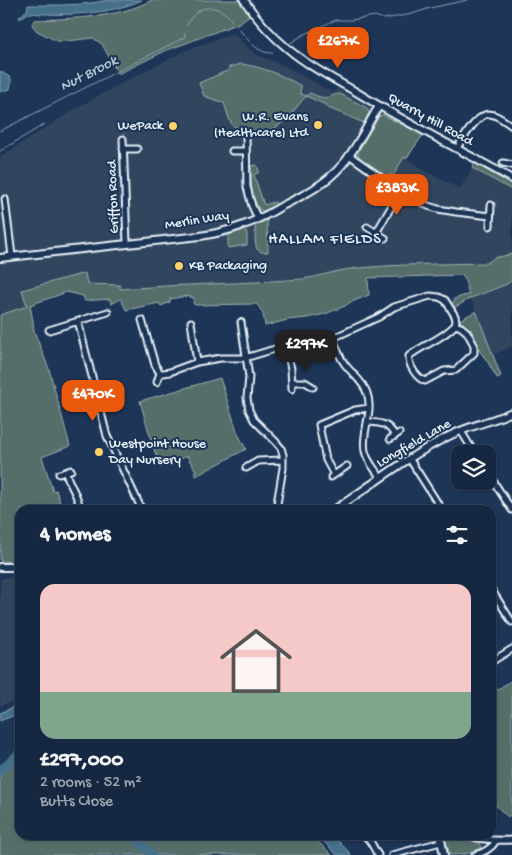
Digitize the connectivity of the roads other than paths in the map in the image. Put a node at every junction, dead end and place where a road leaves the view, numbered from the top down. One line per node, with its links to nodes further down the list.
1 (244, 0): 2 (street, Quarry Hill Road)
2 (379, 106): 7 (street, Quarry Hill Road); 11 (street, Merlin Way)
3 (512, 126): 7 (street)
4 (246, 134): 10 (street)
5 (123, 139): 8 (street, Griffon Road)
6 (138, 148): 8 (street, Griffon Road)
7 (457, 148): 14 (street, Quarry Hill Road)
8 (123, 149): 25 (street, Griffon Road)
9 (232, 151): 10 (street)
10 (246, 151): 20 (street)
11 (349, 156): 15 (street); 20 (street, Merlin Way)
12 (503, 163): 13 (street)
13 (512, 165)
14 (512, 179)
15 (401, 190): 19 (street); 23 (street)
16 (5, 199): 17 (street)
17 (3, 206): 26 (street)
18 (491, 206): 19 (street)
19 (490, 216): 21 (street)
20 (258, 219): 25 (street, Merlin Way)
21 (490, 226)
22 (367, 227): 23 (street)
23 (376, 232): 24 (street)
24 (385, 238)
25 (127, 243): 26 (street, Merlin Way)
26 (12, 256): 27 (street, Merlin Way)
27 (0, 258)
28 (452, 298): 29 (street)
29 (447, 303): 35 (street); 37 (street)
30 (108, 312): 32 (street)
31 (142, 320): 41 (street)
32 (78, 321): 36 (street); 62 (street)
33 (192, 322): 40 (street)
34 (240, 322): 39 (street)
35 (455, 325): 35 (street)
36 (49, 330)
37 (333, 338): 38 (street); 46 (street)
38 (286, 346): 39 (street); 43 (street)
39 (245, 358): 40 (street); 55 (street)
40 (196, 362): 41 (street)
41 (160, 373): 42 (street)
42 (158, 382)
43 (292, 382): 44 (street); 45 (street)
44 (313, 386)
45 (292, 389)
46 (369, 408): 48 (street); 49 (street)
47 (512, 412): 51 (street, Longfield Lane)
48 (368, 422): 52 (street); 59 (street)
49 (319, 425): 50 (street); 56 (street)
50 (313, 427)
51 (461, 431): 53 (street); 54 (street, Longfield Lane)
52 (395, 436)
53 (470, 445)
54 (409, 458): 59 (street, Longfield Lane); 65 (street)
55 (283, 460): 57 (street); 63 (street)
56 (347, 466)
57 (246, 468)
58 (60, 474): 61 (street)
59 (380, 477): 64 (street, Longfield Lane)
60 (496, 485): 66 (street)
61 (80, 505)
62 (140, 505)
63 (277, 505)
64 (341, 505)
65 (439, 505)
66 (512, 510)
67 (0, 566): 68 (street)
68 (15, 567)
69 (496, 598): 70 (street)
70 (512, 622)
71 (512, 649): 72 (street)
72 (496, 659)
73 (370, 840): 79 (street)
74 (434, 840): 80 (street)
75 (440, 840): 81 (street)
76 (488, 840): 78 (street)
77 (512, 840): 78 (street)
78 (496, 841): 82 (street)
79 (378, 855)
80 (392, 855)
81 (444, 855)
82 (475, 855)

